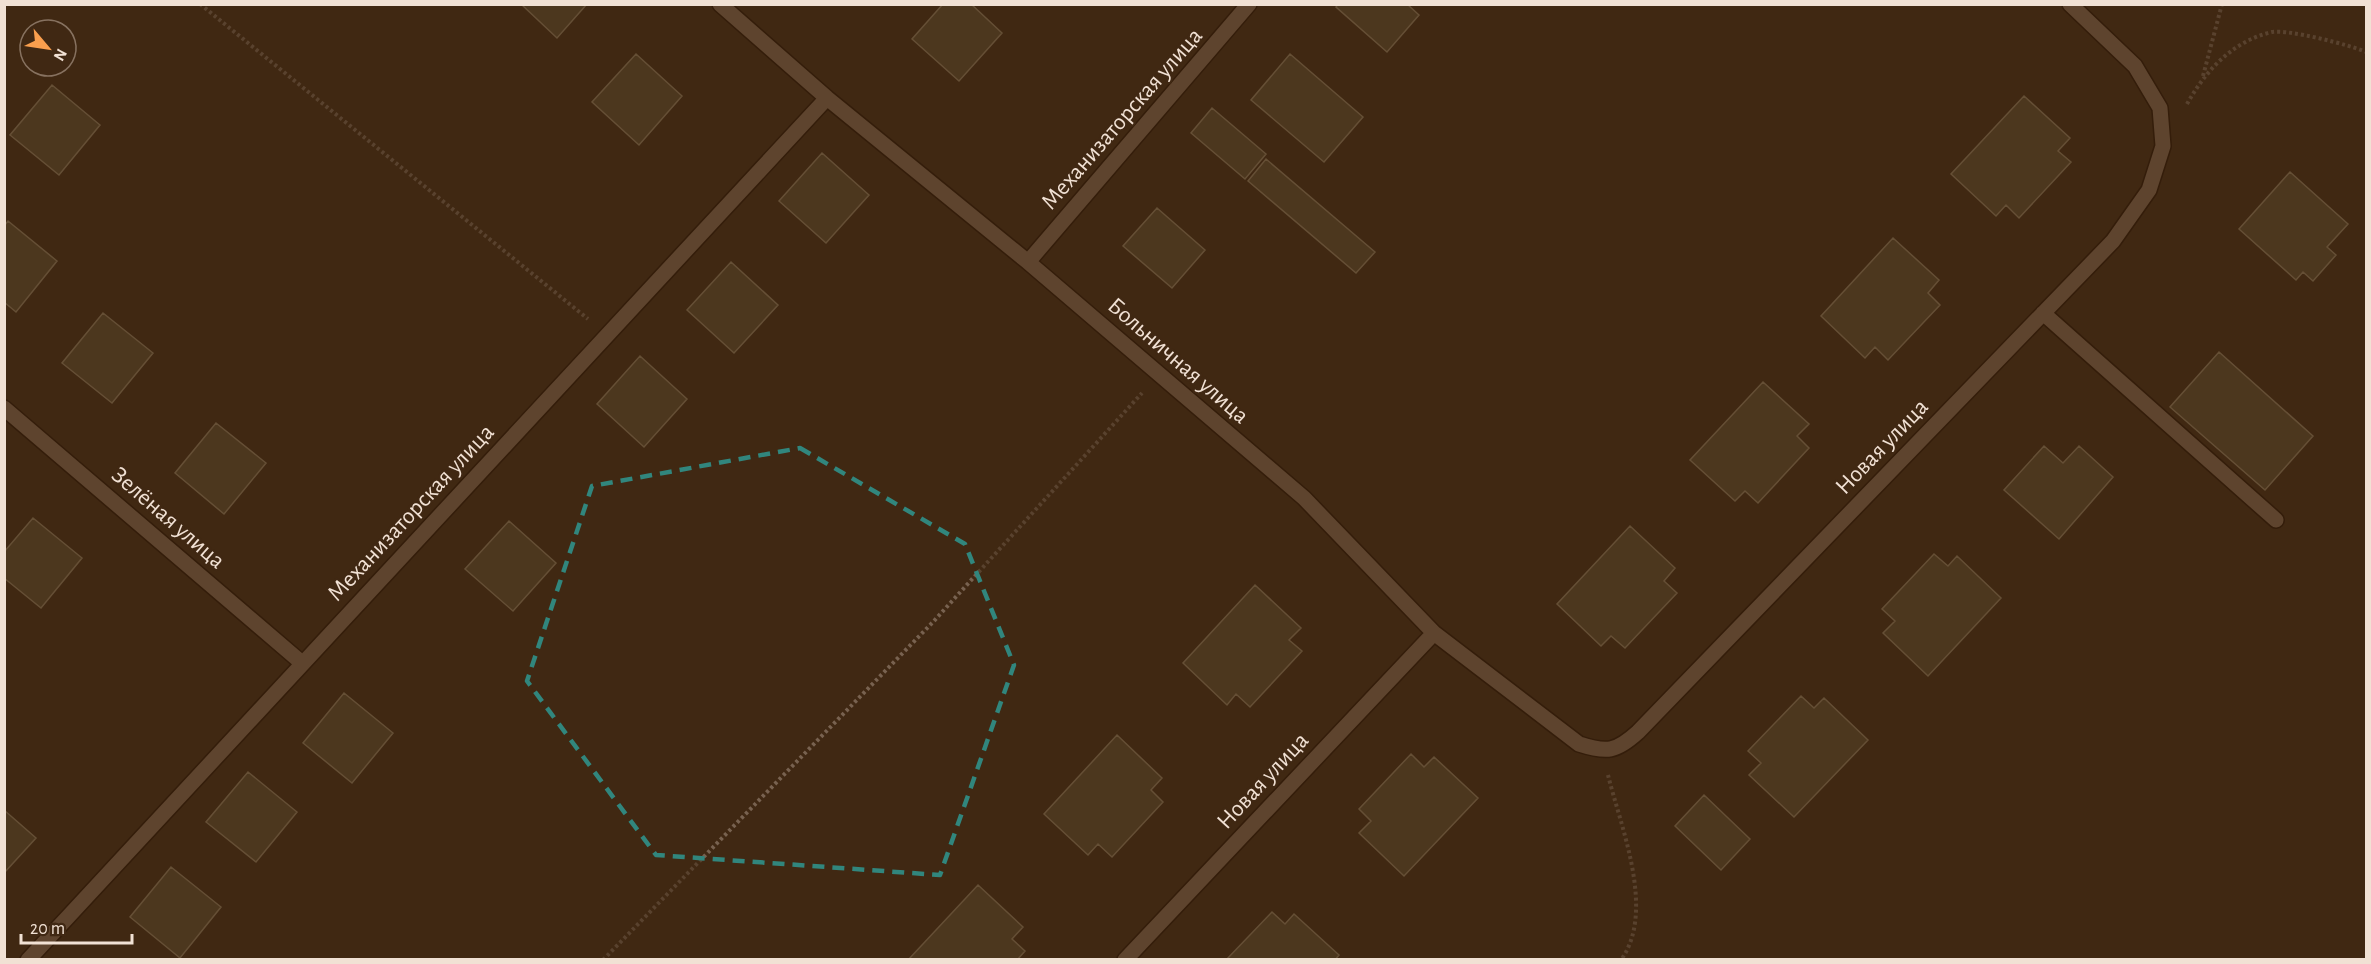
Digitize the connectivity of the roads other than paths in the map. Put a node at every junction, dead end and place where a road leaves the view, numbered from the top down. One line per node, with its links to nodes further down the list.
1 (720, 4): 4 (street, Больничная улица)
2 (1249, 4): 5 (street, Механизаторская улица)
3 (2070, 4): 6 (street, Новая улица)
4 (827, 98): 5 (street, Больничная улица); 10 (street, Механизаторская улица)
5 (1028, 262): 9 (street, Больничная улица)
6 (2043, 313): 8 (street); 11 (street, Новая улица)
7 (4, 408): 10 (street, Зелёная улица)
8 (2276, 520)
9 (1434, 633): 11 (street, Больничная улица); 13 (street, Новая улица)
10 (302, 663): 12 (street, Механизаторская улица)
11 (1603, 752)
12 (28, 960)
13 (1125, 960)

